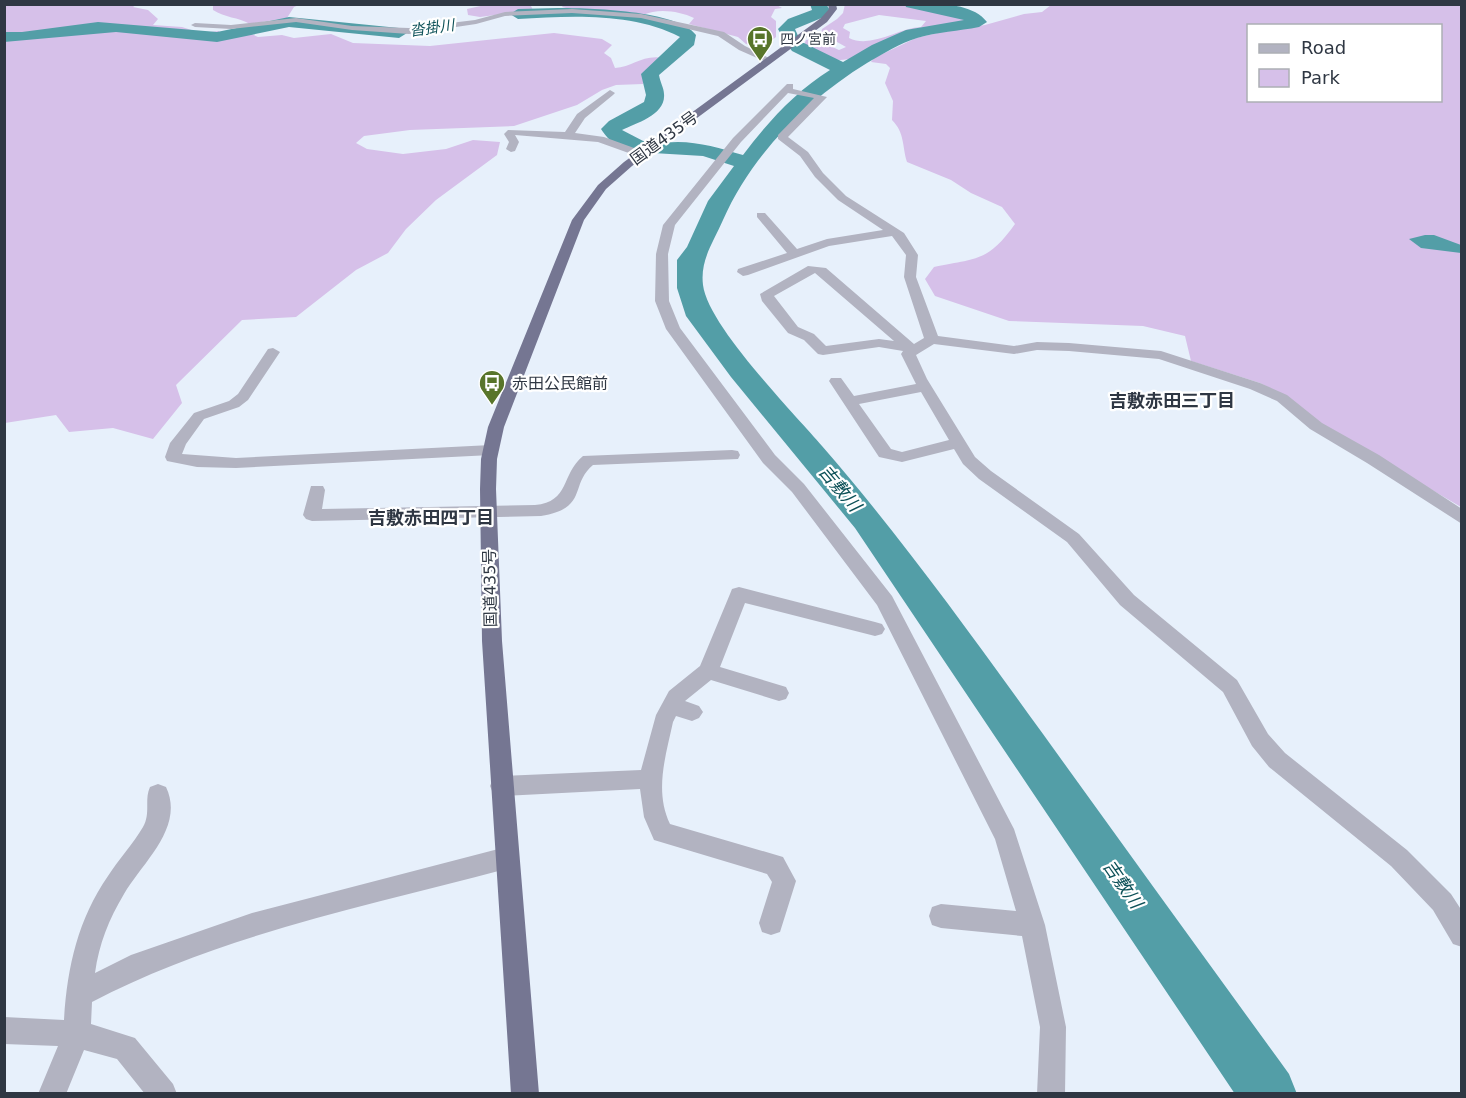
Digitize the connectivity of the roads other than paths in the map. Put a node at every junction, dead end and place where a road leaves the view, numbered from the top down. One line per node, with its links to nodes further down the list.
1 (543, 4): 3 (street)
2 (832, 4): 5 (highway, 国道435号)
3 (555, 10): 4 (street); 5 (street)
4 (195, 25)
5 (769, 60): 9 (highway, 国道435号)
6 (610, 93): 7 (street)
7 (568, 135): 8 (street); 9 (street)
8 (511, 149)
9 (641, 154): 21 (highway, 国道435号)
10 (761, 215): 12 (street)
11 (893, 232): 12 (street); 14 (street); 37 (street)
12 (795, 254): 13 (street)
13 (743, 272)
14 (932, 339): 15 (street); 25 (street)
15 (910, 349): 15 (street); 18 (street)
16 (273, 352): 21 (street)
17 (836, 381): 19 (street)
18 (925, 387): 19 (street); 20 (street)
19 (849, 401): 20 (street)
20 (959, 443): 38 (street)
21 (491, 450): 24 (highway, 国道435号)
22 (732, 455): 24 (street)
23 (317, 490): 24 (street)
24 (488, 513): 32 (highway, 国道435号)
25 (1461, 518)
26 (875, 629): 27 (street)
27 (708, 671): 28 (street); 29 (street)
28 (779, 693)
29 (671, 706): 30 (street); 31 (street)
30 (692, 712)
31 (650, 779): 32 (street); 36 (street)
32 (501, 786): 34 (highway, 国道435号)
33 (158, 794): 39 (street)
34 (506, 858): 39 (street); 44 (highway, 国道435号)
35 (941, 916): 37 (street)
36 (771, 923)
37 (1032, 925): 45 (street)
38 (1461, 934)
39 (79, 994): 41 (street)
40 (4, 1030): 41 (street)
41 (77, 1034): 42 (street); 43 (street)
42 (52, 1094)
43 (163, 1094)
44 (525, 1094)
45 (1051, 1094)

